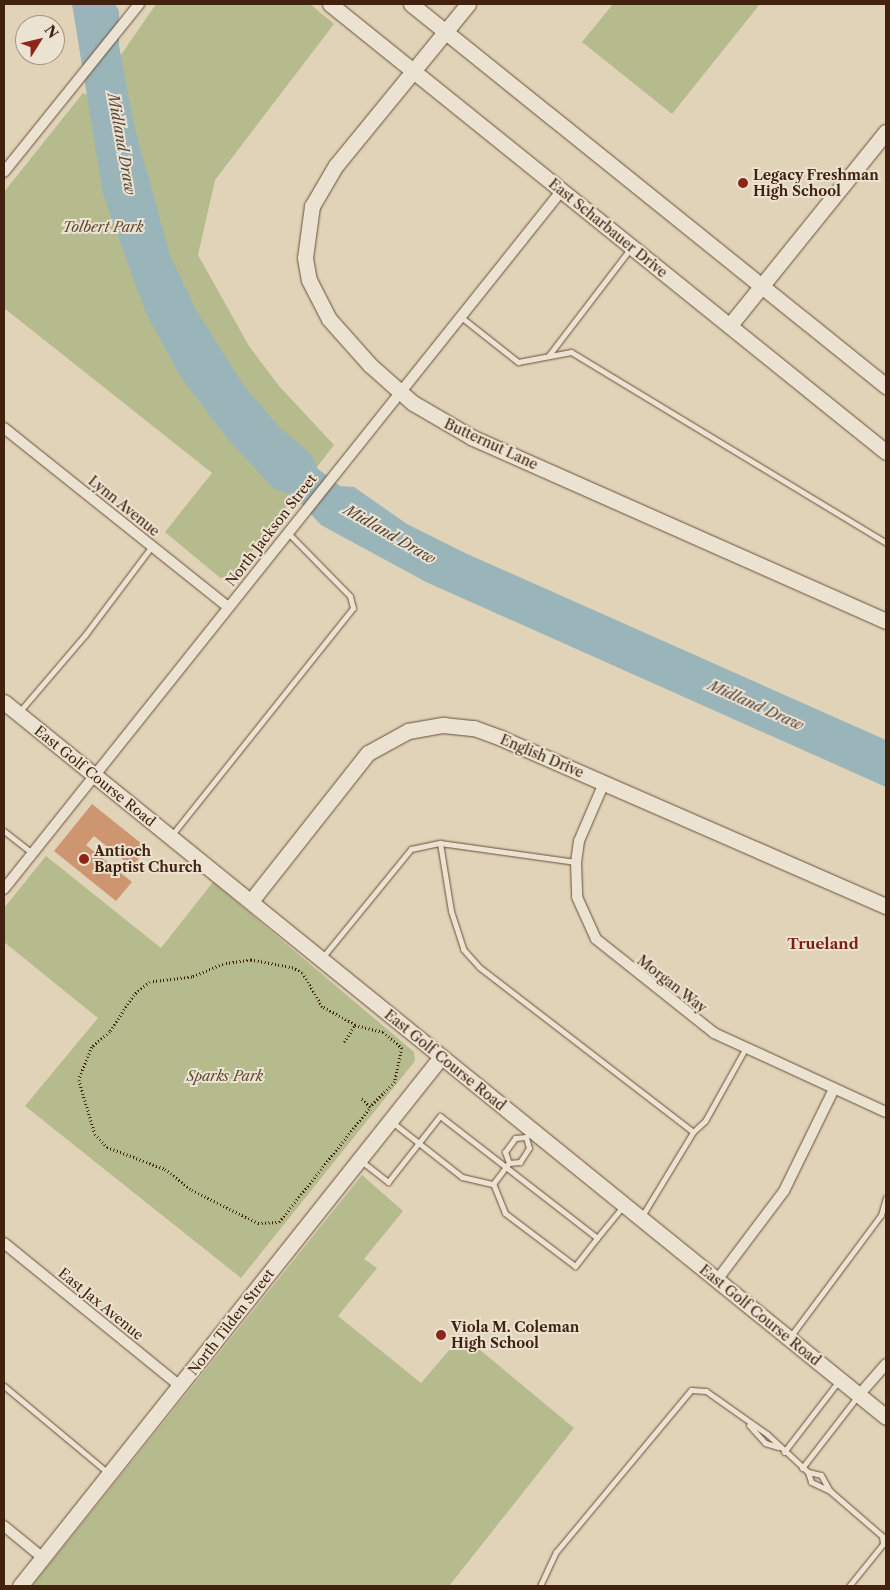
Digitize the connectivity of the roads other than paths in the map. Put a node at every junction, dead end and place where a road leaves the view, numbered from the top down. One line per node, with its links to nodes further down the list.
1 (139, 4): 8 (street)
2 (330, 4): 6 (street, East Scharbauer Drive)
3 (411, 4): 5 (street)
4 (468, 4): 5 (street, Butternut Lane)
5 (446, 32): 6 (street, Butternut Lane); 11 (street)
6 (413, 71): 9 (street, East Scharbauer Drive); 16 (street, Butternut Lane)
7 (884, 138): 11 (street)
8 (5, 169)
9 (562, 190): 10 (street, East Scharbauer Drive); 12 (street, North Jackson Street)
10 (632, 246): 13 (street, East Scharbauer Drive); 14 (lane)
11 (764, 286): 13 (street); 15 (street)
12 (461, 316): 14 (lane); 16 (street, North Jackson Street)
13 (730, 325): 18 (street, East Scharbauer Drive)
14 (548, 356): 20 (lane)
15 (886, 386)
16 (400, 391): 19 (street, North Jackson Street); 23 (street, Butternut Lane)
17 (4, 428): 21 (street, Lynn Avenue)
18 (886, 452)
19 (287, 532): 22 (street, North Jackson Street); 29 (lane)
20 (886, 543)
21 (152, 546): 22 (street, Lynn Avenue); 25 (lane)
22 (227, 606): 26 (street, North Jackson Street)
23 (886, 621)
24 (4, 702): 25 (street, East Golf Course Road)
25 (18, 714): 26 (street, East Golf Course Road)
26 (94, 775): 29 (street, East Golf Course Road); 31 (street, North Jackson Street)
27 (604, 783): 32 (street, Morgan Way); 34 (street, English Drive); 35 (street, English Drive)
28 (4, 831): 31 (lane)
29 (170, 836): 34 (street, East Golf Course Road)
30 (440, 843): 32 (lane); 36 (lane); 42 (lane)
31 (32, 853): 33 (street, North Jackson Street)
32 (576, 862): 37 (street, Morgan Way)
33 (4, 889)
34 (251, 901): 36 (street, East Golf Course Road)
35 (886, 906)
36 (321, 959): 38 (street, East Golf Course Road)
37 (745, 1050): 39 (street, Morgan Way); 42 (lane)
38 (441, 1057): 41 (street, North Tilden Street); 43 (street, East Golf Course Road)
39 (834, 1089): 40 (street, Morgan Way); 54 (street)
40 (886, 1112)
41 (390, 1121): 44 (lane); 45 (street, North Tilden Street)
42 (693, 1132): 51 (lane)
43 (529, 1133): 46 (lane); 46 (lane); 49 (street, East Golf Course Road)
44 (419, 1143): 45 (lane); 46 (lane); 47 (lane)
45 (359, 1160): 59 (street, North Tilden Street)
46 (508, 1165): 47 (lane); 52 (lane)
47 (493, 1184): 52 (lane)
48 (886, 1198): 50 (lane)
49 (624, 1205): 51 (street, East Golf Course Road); 52 (lane)
50 (883, 1216): 55 (lane)
51 (640, 1218): 54 (street, East Golf Course Road)
52 (597, 1238)
53 (4, 1243): 59 (street, East Jax Avenue)
54 (716, 1280): 55 (street, East Golf Course Road)
55 (789, 1338): 57 (street, East Golf Course Road)
56 (886, 1364): 60 (street)
57 (840, 1380): 60 (street, East Golf Course Road); 64 (lane)
58 (4, 1386): 67 (lane)
59 (180, 1386): 67 (street, North Tilden Street)
60 (859, 1395): 61 (street, East Golf Course Road); 65 (lane)
61 (886, 1417)
62 (749, 1425): 63 (lane); 63 (lane); 72 (lane)
63 (778, 1448): 64 (lane)
64 (784, 1452): 65 (lane)
65 (802, 1468): 66 (lane)
66 (808, 1472): 68 (lane); 68 (lane)
67 (109, 1474): 70 (street, North Tilden Street)
68 (830, 1491): 73 (lane)
69 (4, 1526): 70 (street)
70 (43, 1558): 71 (street, North Tilden Street)
71 (20, 1586)
72 (540, 1586)
73 (849, 1586)

